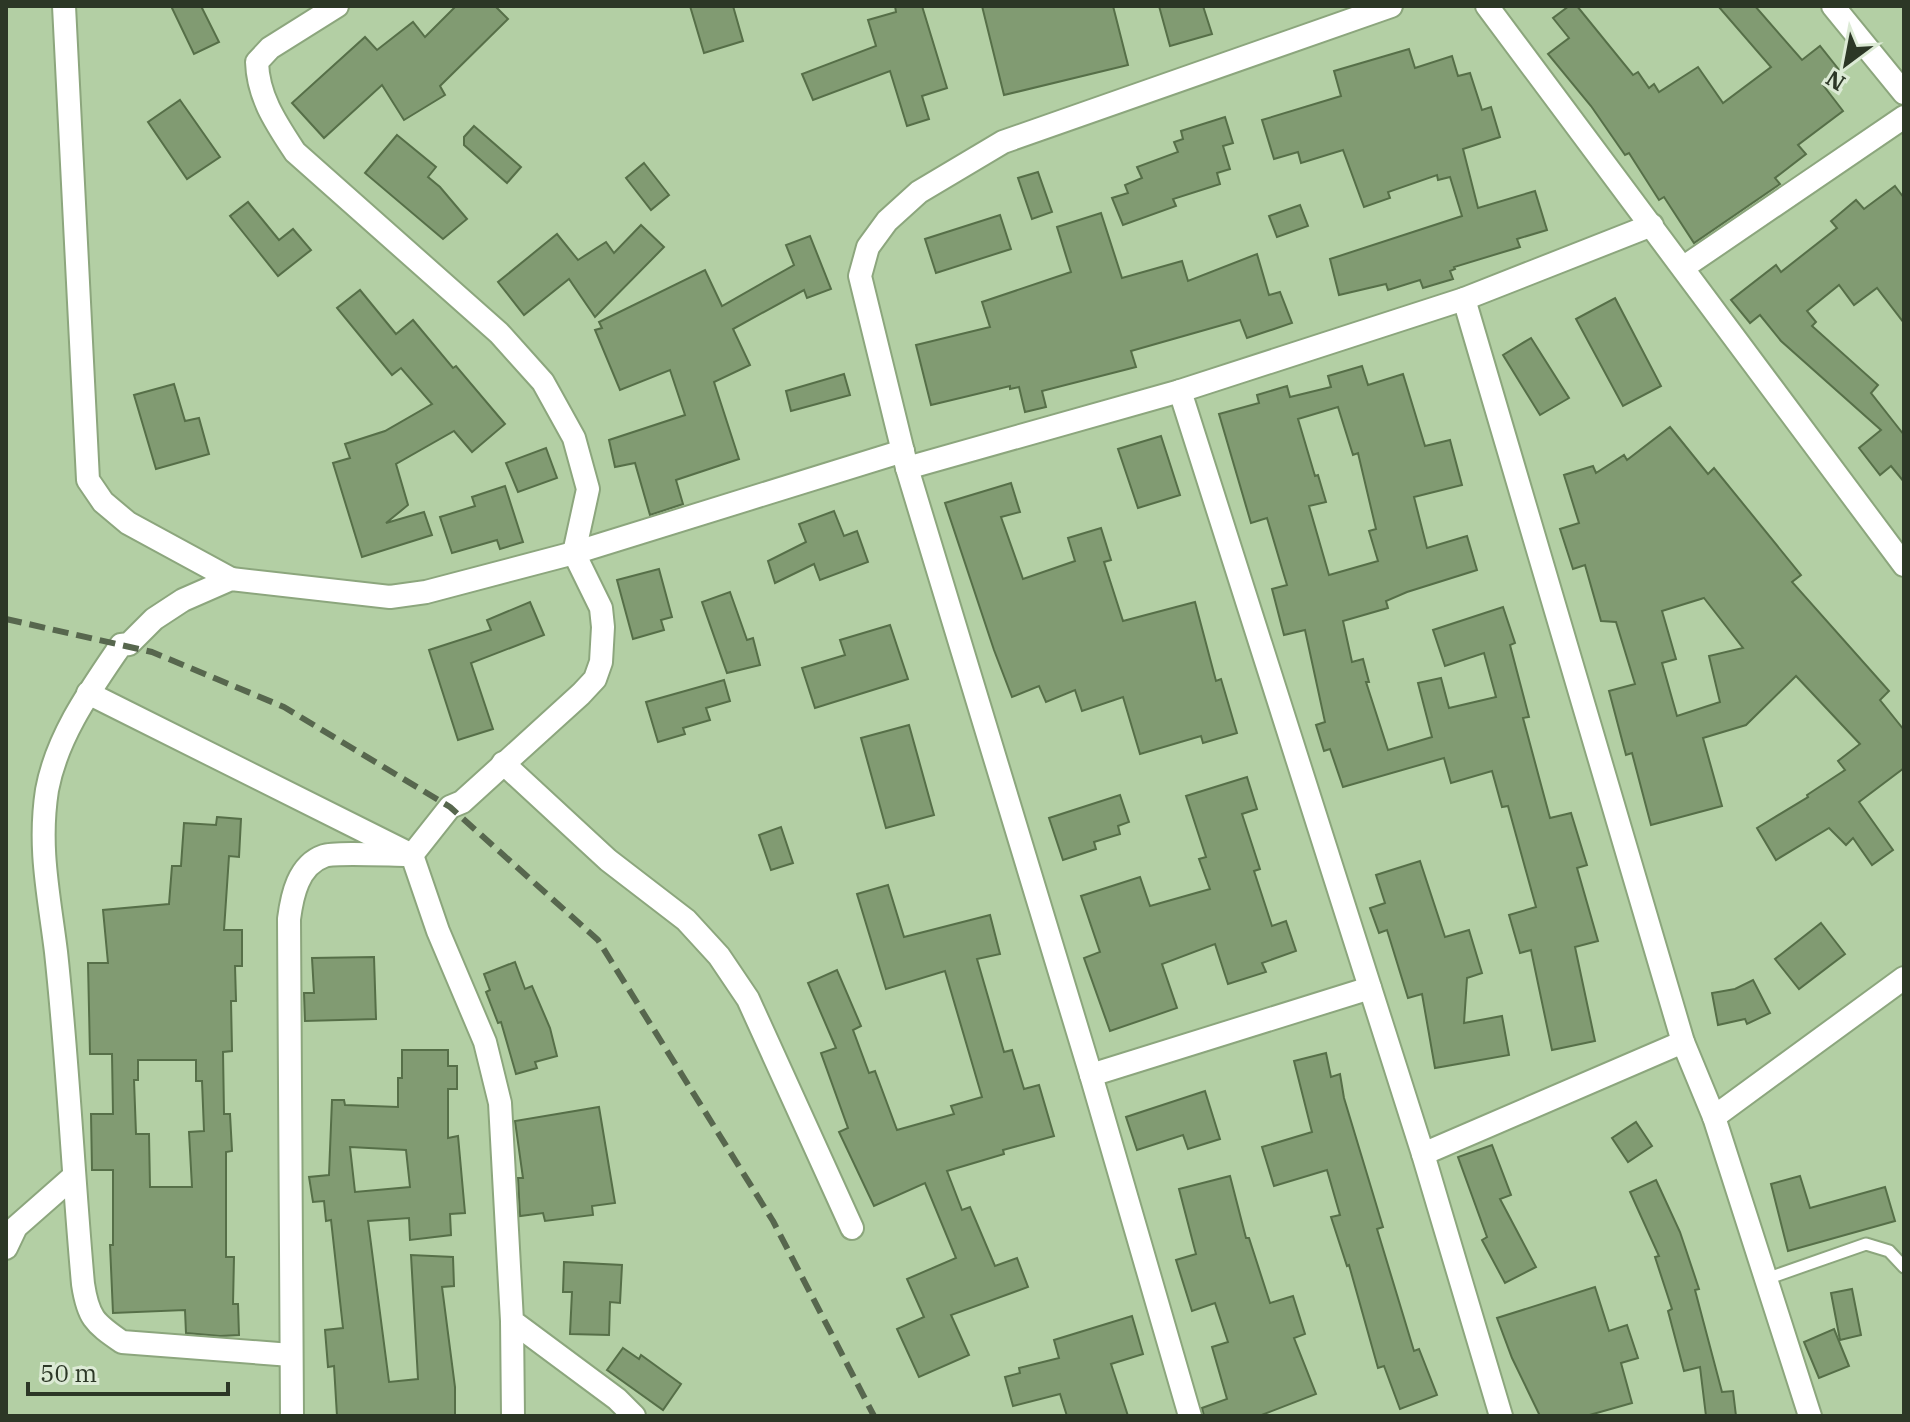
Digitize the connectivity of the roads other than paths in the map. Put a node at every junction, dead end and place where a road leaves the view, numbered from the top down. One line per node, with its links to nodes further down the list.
1 (64, 6): 15 (street)
2 (337, 6): 13 (street)
3 (1391, 6): 12 (street)
4 (1487, 6): 8 (street)
5 (1833, 6): 6 (street)
6 (1904, 93)
7 (1904, 117): 9 (street)
8 (1652, 225): 9 (street); 10 (street)
9 (1684, 267): 14 (street)
10 (1464, 299): 11 (street); 21 (street)
11 (1180, 391): 12 (street); 20 (street)
12 (905, 460): 13 (street); 22 (street)
13 (574, 553): 15 (street); 17 (street)
14 (1904, 565)
15 (231, 579): 16 (street)
16 (88, 693): 18 (street); 25 (street)
17 (503, 763): 18 (street); 26 (street)
18 (412, 855): 30 (street); 31 (street)
19 (1904, 978): 23 (street)
20 (1370, 988): 22 (street); 24 (street)
21 (1683, 1042): 23 (street); 24 (street)
22 (1091, 1075): 35 (street)
23 (1714, 1117): 29 (street)
24 (1423, 1154): 36 (street)
25 (74, 1176): 27 (street); 31 (street)
26 (852, 1228)
27 (6, 1248)
28 (1904, 1267): 29 (lane)
29 (1766, 1279): 37 (street)
30 (512, 1321): 33 (street); 34 (street)
31 (291, 1355): 32 (street)
32 (292, 1416)
33 (513, 1416)
34 (634, 1416)
35 (1190, 1416)
36 (1501, 1416)
37 (1810, 1416)

